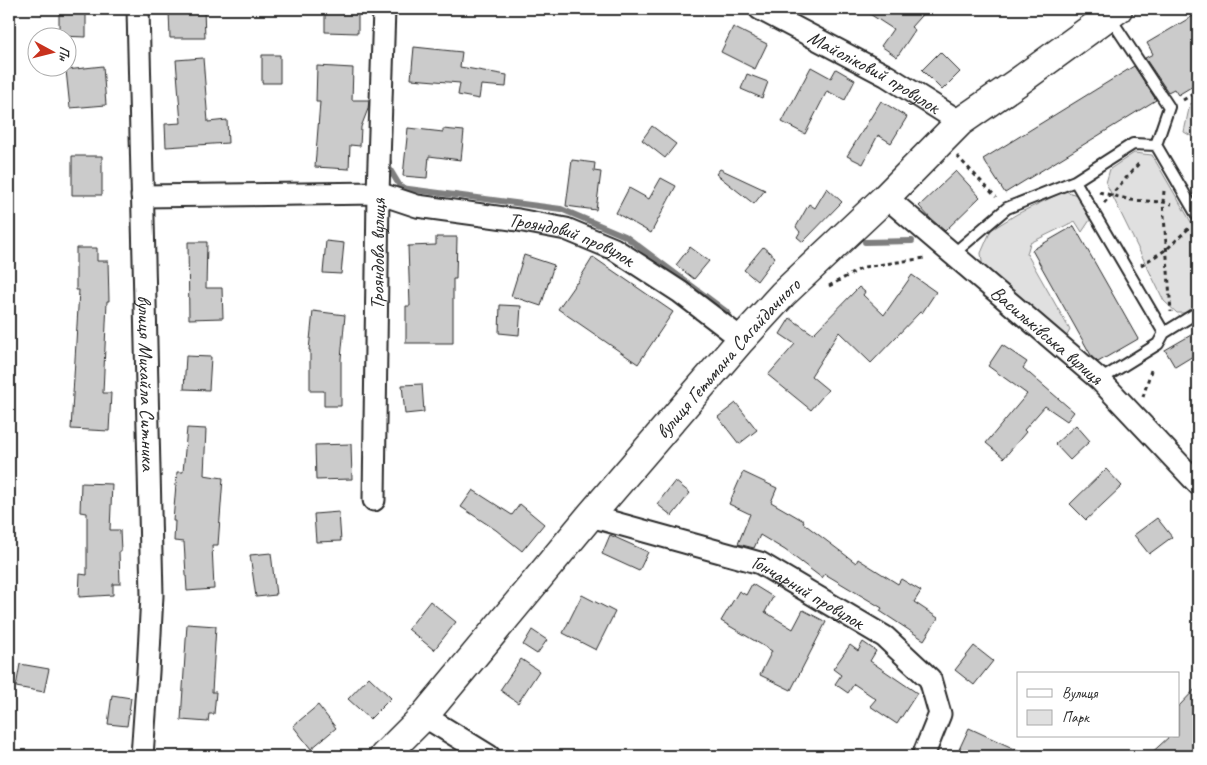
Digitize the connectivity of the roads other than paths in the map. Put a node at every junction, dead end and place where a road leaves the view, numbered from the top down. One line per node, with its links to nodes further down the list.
1 (138, 9): 9 (street, вулиця Михайла Ситника)
2 (384, 9): 8 (street, Трояндова вулиця)
3 (760, 9): 5 (street, Майоліковий провулок)
4 (1114, 12): 5 (main road, вулиця Гетьмана Сагайдачного); 6 (lane)
5 (953, 130): 10 (main road, вулиця Гетьмана Сагайдачного)
6 (1156, 145): 7 (lane); 11 (lane)
7 (1077, 184): 12 (lane); 14 (lane)
8 (378, 194): 9 (street, Трояндовий провулок); 15 (street, Трояндовий провулок); 18 (street, Трояндова вулиця)
9 (142, 196): 21 (street, вулиця Михайла Ситника)
10 (886, 197): 12 (street, Васильківська вулиця); 15 (main road, вулиця Гетьмана Сагайдачного)
11 (1195, 221)
12 (953, 254): 16 (street, Васильківська вулиця)
13 (1198, 312): 14 (lane)
14 (1168, 330): 16 (lane)
15 (740, 340): 19 (main road, вулиця Гетьмана Сагайдачного)
16 (1100, 380): 17 (street, Васильківська вулиця)
17 (1198, 484)
18 (374, 500)
19 (590, 516): 20 (main road, вулиця Гетьмана Сагайдачного); 24 (street, Гончарний провулок)
20 (424, 716): 22 (main road, вулиця Гетьмана Сагайдачного); 23 (street)
21 (142, 756)
22 (384, 756)
23 (489, 756)
24 (923, 756)

